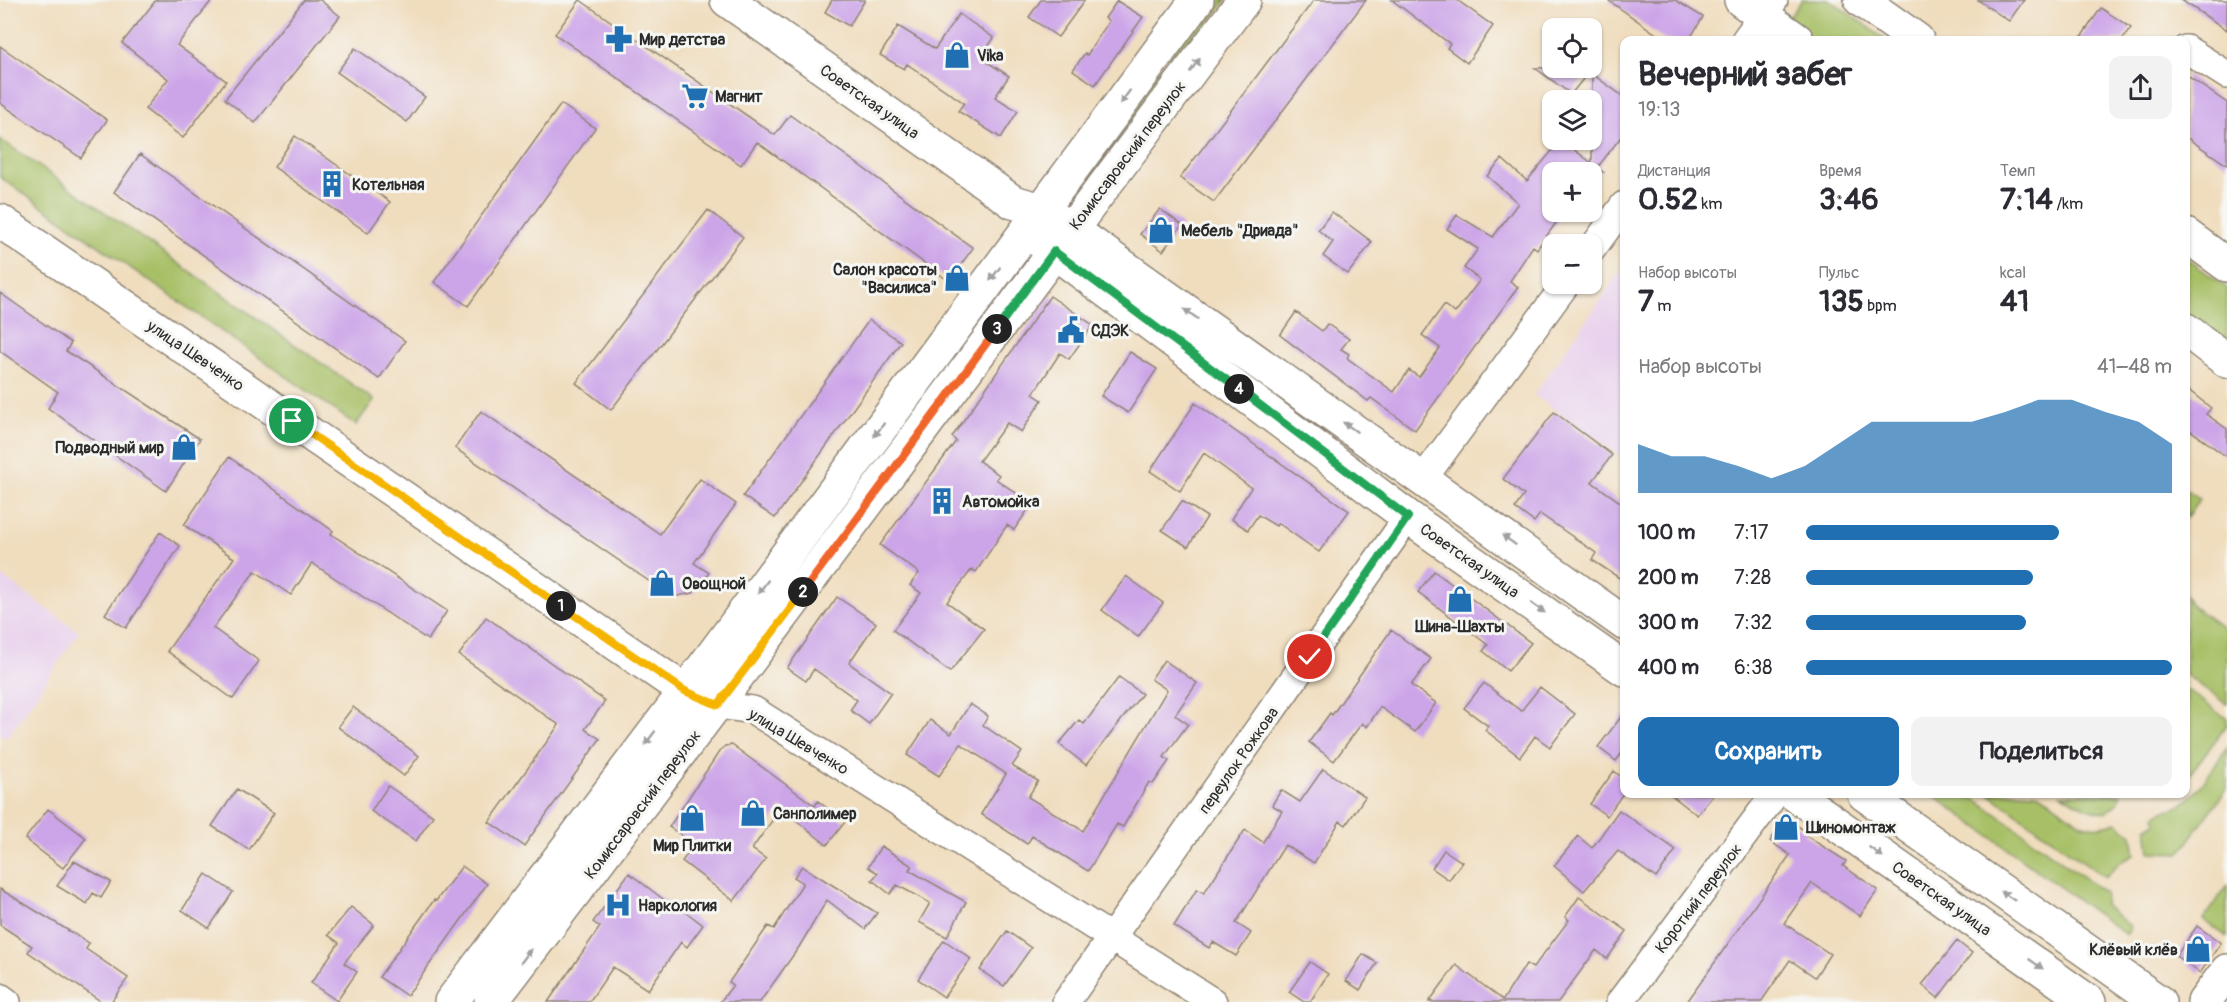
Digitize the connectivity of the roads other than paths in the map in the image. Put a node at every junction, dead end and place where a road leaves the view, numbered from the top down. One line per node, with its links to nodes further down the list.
1 (727, 0): 11 (main road, Советская улица)
2 (1197, 0): 11 (main road, Комиссаровский переулок, one-way to 11)
3 (1245, 0): 15 (main road, Комиссаровский переулок, one-way to 3)
4 (1861, 0): 7 (main road)
5 (1756, 14): 6 (main road)
6 (1791, 36)
7 (1911, 36)
8 (2190, 52): 9 (street)
9 (2227, 75)
10 (1620, 210): 13 (street)
11 (1028, 215): 15 (main road, Советская улица); 24 (main road, Комиссаровский переулок, one-way to 24)
12 (0, 221): 24 (main road, улица Шевченко)
13 (1602, 235)
14 (2190, 238): 16 (main road)
15 (1062, 240): 20 (main road, Советская улица, one-way to 15); 21 (main road, Советская улица); 25 (main road, Комиссаровский переулок)
16 (2227, 265)
17 (1559, 294): 20 (street)
18 (2190, 333): 19 (main road)
19 (2227, 361)
20 (1423, 479): 22 (main road, Советская улица, one-way to 20)
21 (1408, 517): 23 (main road, Советская улица, one-way to 23); 29 (street, переулок Рожкова)
22 (1620, 620)
23 (1620, 666)
24 (685, 691): 25 (main road, улица Шевченко); 33 (main road, Комиссаровский переулок, one-way to 33)
25 (718, 705): 29 (street, улица Шевченко); 34 (main road, Комиссаровский переулок, one-way to 25)
26 (1772, 798): 37 (street, Короткий переулок)
27 (1800, 798): 38 (main road, Советская улица, one-way to 38)
28 (1870, 798): 39 (main road, one-way to 28)
29 (1114, 938): 35 (street, переулок Рожкова); 36 (street, улица Шевченко)
30 (2227, 971): 40 (main road)
31 (0, 997): 32 (street)
32 (7, 1002)
33 (451, 1002)
34 (491, 1002)
35 (1066, 1002)
36 (1213, 1002)
37 (1620, 1002)
38 (2089, 1002)
39 (2159, 1002)
40 (2205, 1002)

